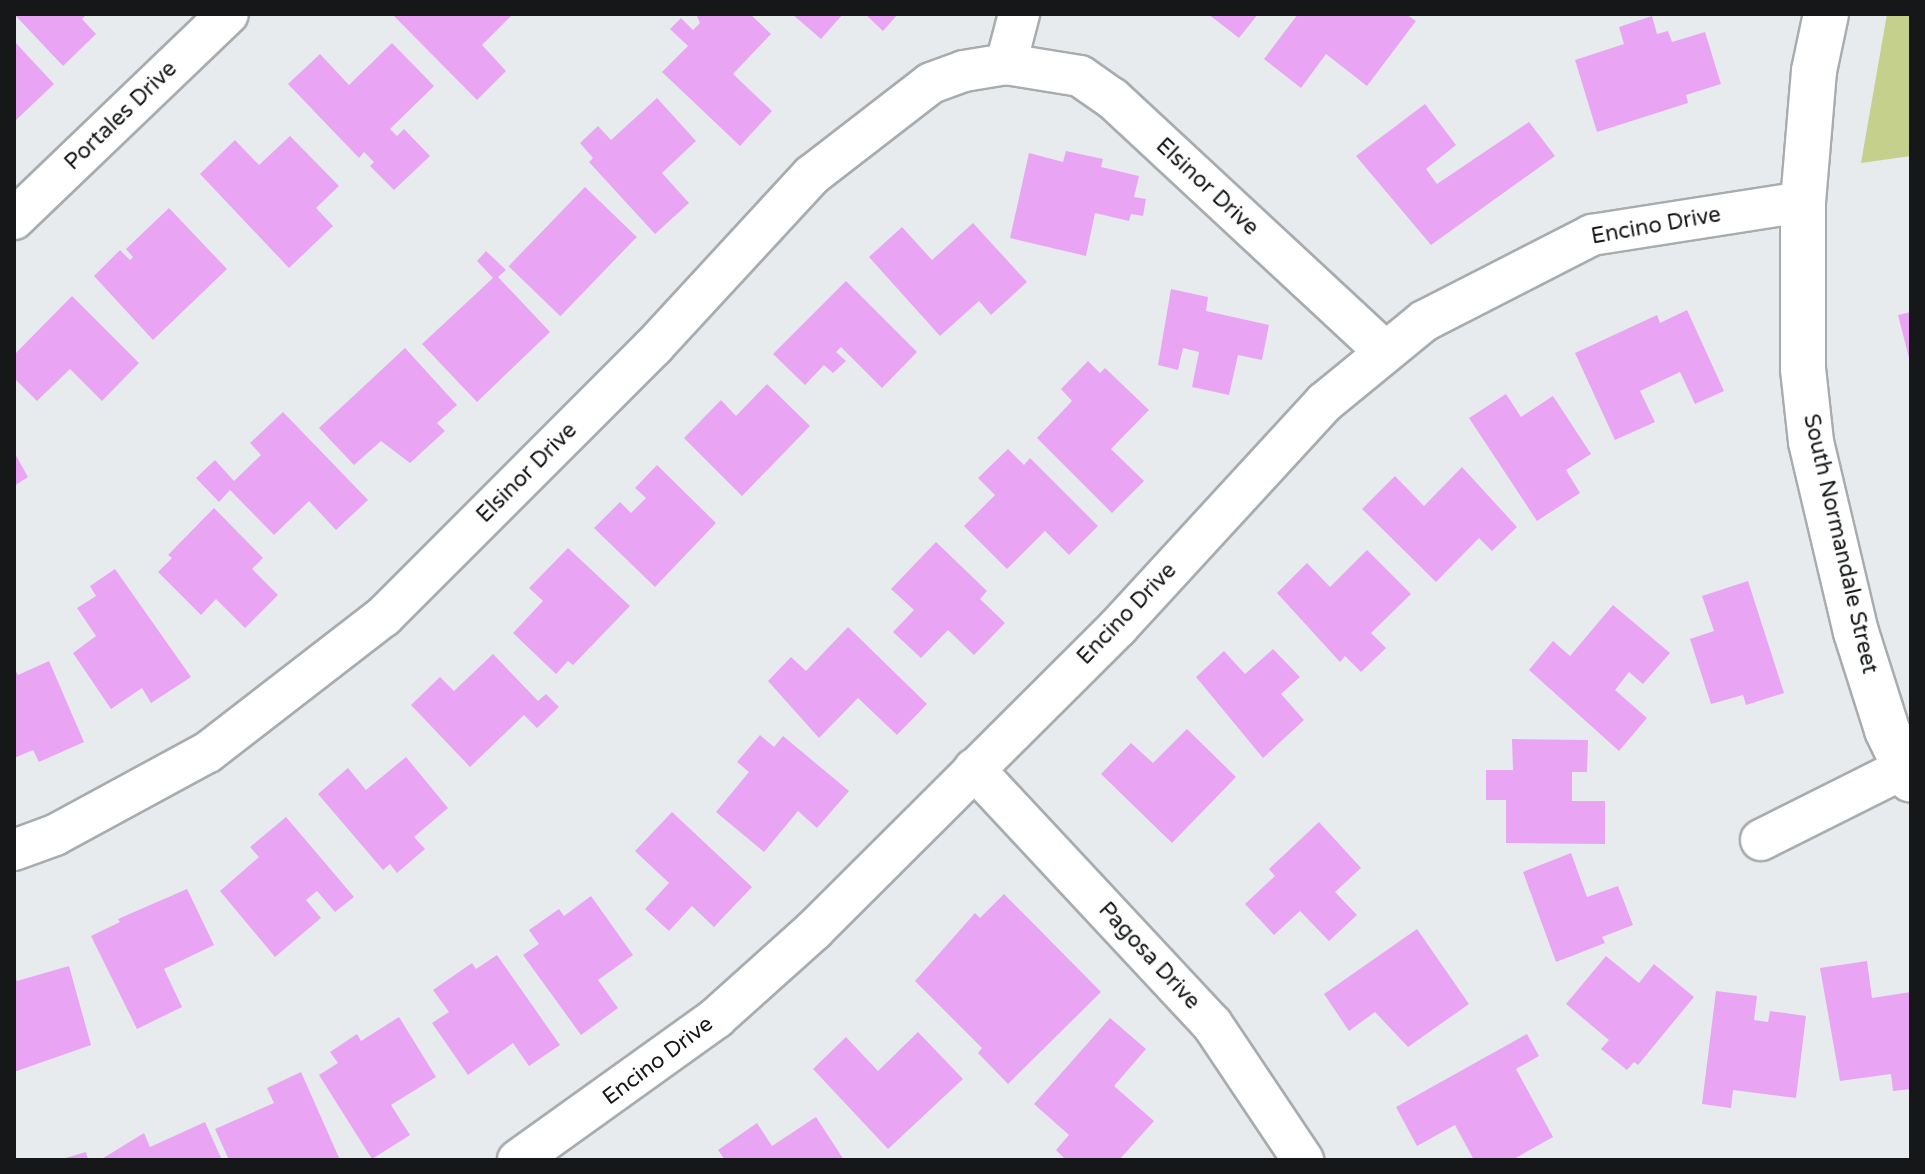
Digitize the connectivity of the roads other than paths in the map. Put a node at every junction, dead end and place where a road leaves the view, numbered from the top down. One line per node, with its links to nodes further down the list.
1 (228, 14): 6 (street, Portales Drive)
2 (1019, 14): 4 (street)
3 (1826, 14): 5 (street, South Normandale Street)
4 (1006, 64): 7 (street, Elsinor Drive); 11 (street, Elsinor Drive)
5 (1803, 202): 7 (street, Encino Drive); 9 (street, South Normandale Street)
6 (14, 219)
7 (1385, 352): 8 (street, Encino Drive)
8 (974, 769): 12 (street, Encino Drive); 13 (street, Pagosa Drive)
9 (1908, 774): 10 (street)
10 (1761, 840)
11 (14, 850)
12 (518, 1160)
13 (1303, 1160)

